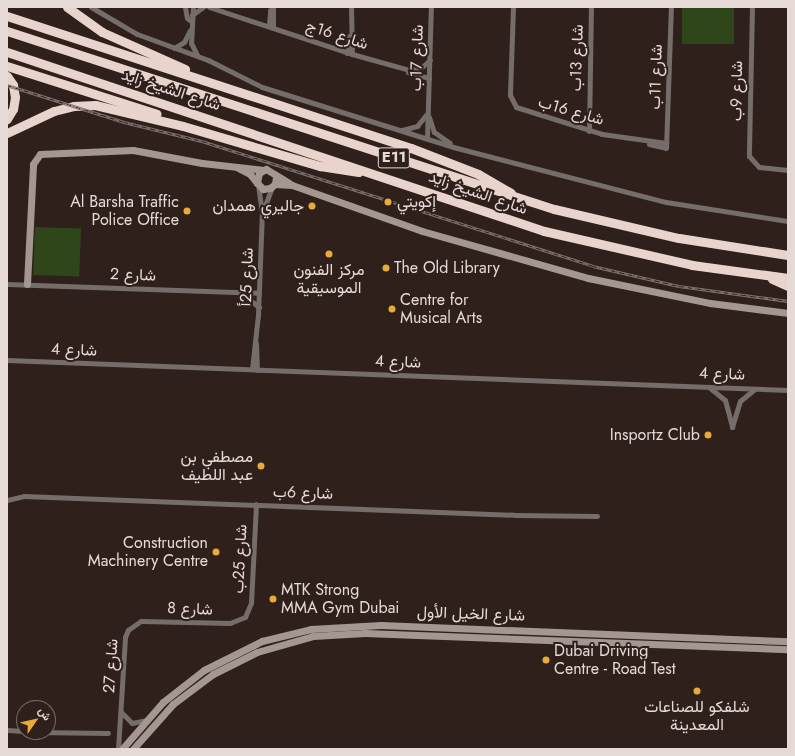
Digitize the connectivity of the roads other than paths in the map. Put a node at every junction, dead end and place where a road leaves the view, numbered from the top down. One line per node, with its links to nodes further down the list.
1 (67, 7): 29 (highway)
2 (91, 7): 20 (street)
3 (185, 7): 16 (street)
4 (189, 7): 16 (street)
5 (193, 7): 16 (street)
6 (204, 7): 16 (street)
7 (209, 7): 17 (street, شارع 16ج)
8 (272, 7): 17 (street)
9 (351, 7): 22 (street)
10 (431, 7): 24 (street, شارع 17ب)
11 (513, 7): 34 (street, شارع 16ب)
12 (591, 7): 34 (street, شارع 13ب)
13 (671, 7): 37 (street, شارع 11ب)
14 (752, 7): 41 (street, شارع 9ب)
15 (7, 16): 29 (highway)
16 (191, 18): 18 (street)
17 (271, 27): 22 (street, شارع 16ج)
18 (190, 30): 20 (street); 23 (street)
19 (7, 31): 45 (highway, شارع الشيخ زايد / E11)
20 (174, 48): 23 (street)
21 (7, 52): 42 (highway, شارع الشيخ زايد / E11)
22 (350, 53): 25 (street, شارع 16ج)
23 (198, 56): 33 (street)
24 (430, 60): 25 (street, شارع 16ج); 28 (street, شارع 17ب)
25 (388, 64): 28 (street, شارع 16ج)
26 (7, 66): 32 (highway)
27 (7, 76): 31 (highway)
28 (429, 78): 30 (street, شارع 17ب)
29 (216, 83): 45 (highway)
30 (428, 110): 33 (street, شارع 17ب); 36 (street, شارع 17ب); 38 (street, شارع 17ب)
31 (7, 119)
32 (183, 126): 35 (highway); 42 (highway)
33 (398, 130): 36 (street)
34 (586, 130): 37 (street, شارع 16ب)
35 (7, 133)
36 (426, 138): 38 (street)
37 (666, 145)
38 (464, 150): 47 (street)
39 (232, 166): 40 (main road); 44 (main road); 52 (main road)
40 (264, 170): 43 (main road); 44 (main road)
41 (788, 170)
42 (370, 172): 49 (highway, شارع الشيخ زايد / E11)
43 (274, 183): 44 (main road); 46 (street); 57 (main road)
44 (258, 184): 46 (street)
45 (516, 198): 48 (highway, شارع الشيخ زايد / E11)
46 (262, 213): 55 (street, شارع 25أ)
47 (788, 220)
48 (788, 255)
49 (767, 277): 50 (highway, شارع الشيخ زايد / E11); 53 (highway)
50 (788, 278)
51 (7, 284): 52 (street, شارع 2)
52 (27, 284): 54 (street, شارع 2)
53 (788, 286)
54 (236, 292): 55 (street, شارع 2); 56 (street)
55 (259, 293): 56 (street, شارع 25أ)
56 (259, 307): 59 (street, شارع 25أ)
57 (788, 313)
58 (7, 360): 59 (street, شارع 4)
59 (255, 369): 60 (street, شارع 4)
60 (710, 387): 61 (street, شارع 4); 61 (street)
61 (756, 389): 62 (street, شارع 4)
62 (788, 390)
63 (8, 499): 64 (street, شارع 6ب)
64 (256, 504): 65 (street, شارع 6ب); 66 (street, شارع 25ب)
65 (597, 516)
66 (247, 614): 67 (street, شارع 8)
67 (130, 627): 70 (street, شارع 27)
68 (788, 640): 71 (main road, شارع الخيل الأول)
69 (788, 649): 76 (main road, شارع الخيل الأول)
70 (121, 708): 71 (street, شارع 27); 74 (street, شارع 27)
71 (146, 720): 75 (main road, شارع الخيل الأول)
72 (56, 732): 73 (street)
73 (108, 733)
74 (118, 749)
75 (122, 749)
76 (133, 749)

